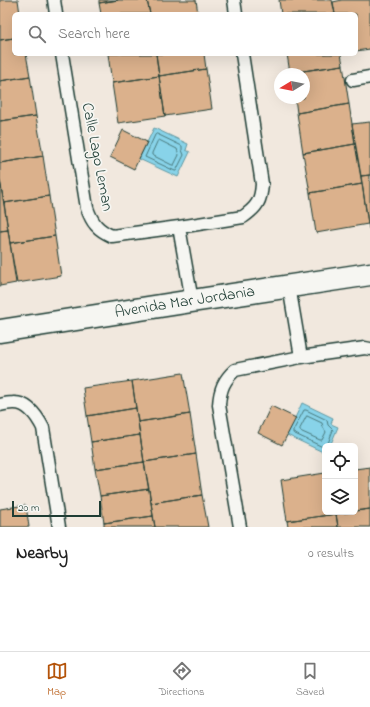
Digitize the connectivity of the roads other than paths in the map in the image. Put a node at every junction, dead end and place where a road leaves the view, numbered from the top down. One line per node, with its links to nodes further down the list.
1 (54, 0): 3 (lane)
2 (234, 0): 4 (lane)
3 (56, 12)
4 (236, 12)
5 (62, 56): 9 (lane, Calle Lago Leman)
6 (242, 56): 9 (lane, Calle Lago Leman)
7 (370, 77): 8 (lane)
8 (353, 80)
9 (179, 228): 12 (lane)
10 (370, 274): 11 (street, Avenida Mar Jordania)
11 (289, 286): 12 (street, Avenida Mar Jordania); 15 (lane)
12 (192, 300): 13 (street, Avenida Mar Jordania)
13 (0, 331)
14 (370, 349): 15 (lane)
15 (301, 357): 18 (lane)
16 (0, 405): 17 (lane)
17 (59, 527)
18 (240, 527)

